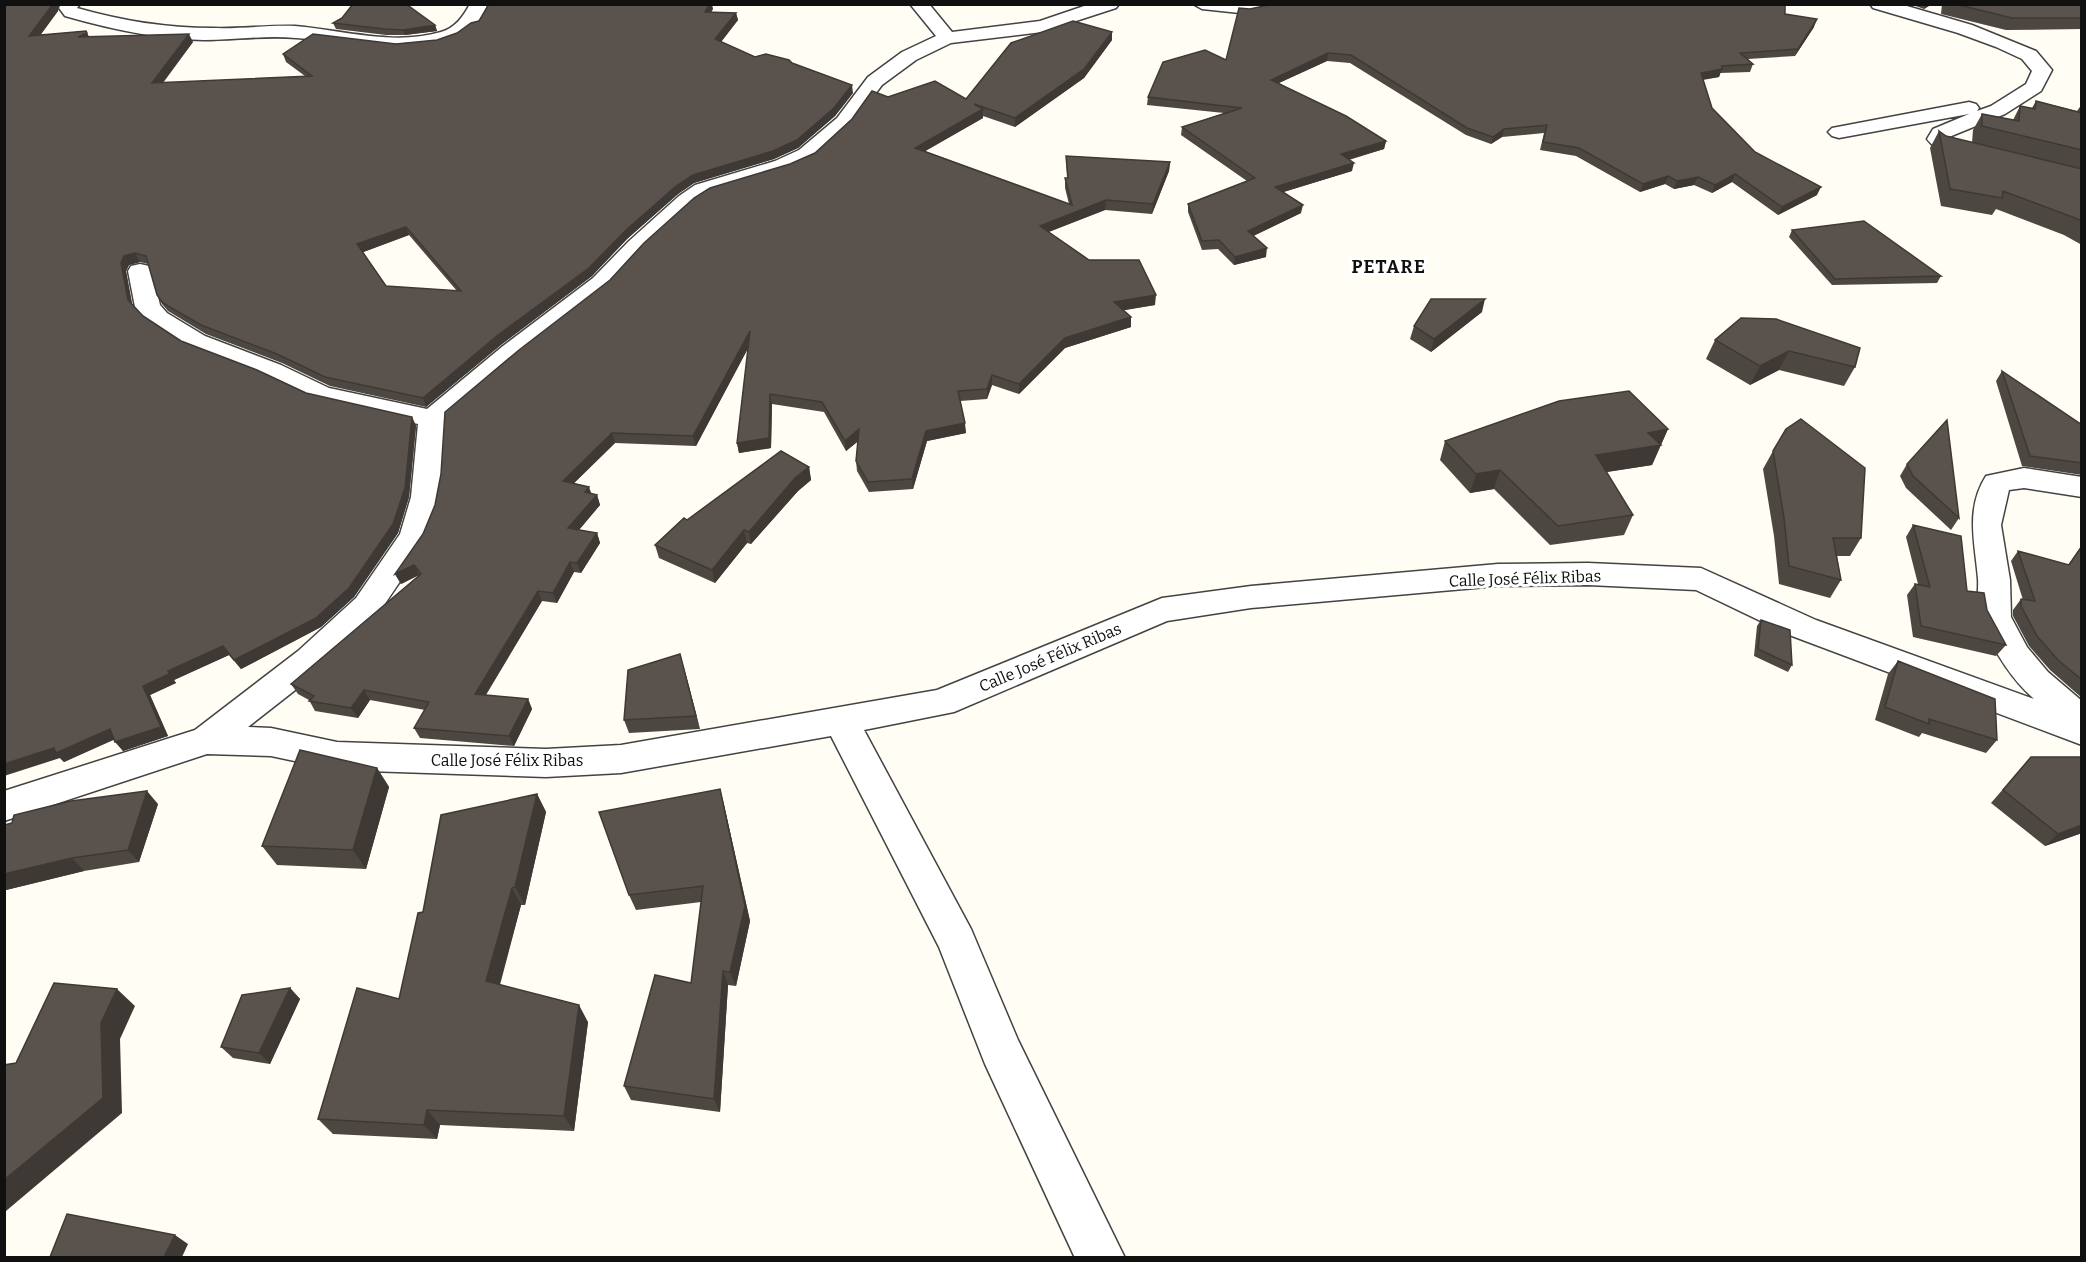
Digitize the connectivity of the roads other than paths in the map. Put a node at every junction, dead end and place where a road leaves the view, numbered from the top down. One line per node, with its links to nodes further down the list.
1 (71, 4): 2 (street)
2 (479, 4)
3 (919, 4): 9 (street)
4 (1110, 4): 8 (street)
5 (1202, 4): 6 (street)
6 (1273, 4)
7 (1879, 4): 10 (street)
8 (1086, 8): 9 (street)
9 (948, 38): 14 (street)
10 (2012, 100): 11 (street); 12 (street)
11 (1839, 132)
12 (1997, 160)
13 (140, 271): 14 (street)
14 (433, 419): 19 (street)
15 (2082, 487): 17 (street)
16 (841, 721): 18 (street, Calle José Félix Ribas); 19 (street, Calle José Félix Ribas); 21 (street)
17 (2082, 722)
18 (2082, 731)
19 (207, 740): 20 (street, Calle José Félix Ribas)
20 (4, 806)
21 (1101, 1257)

